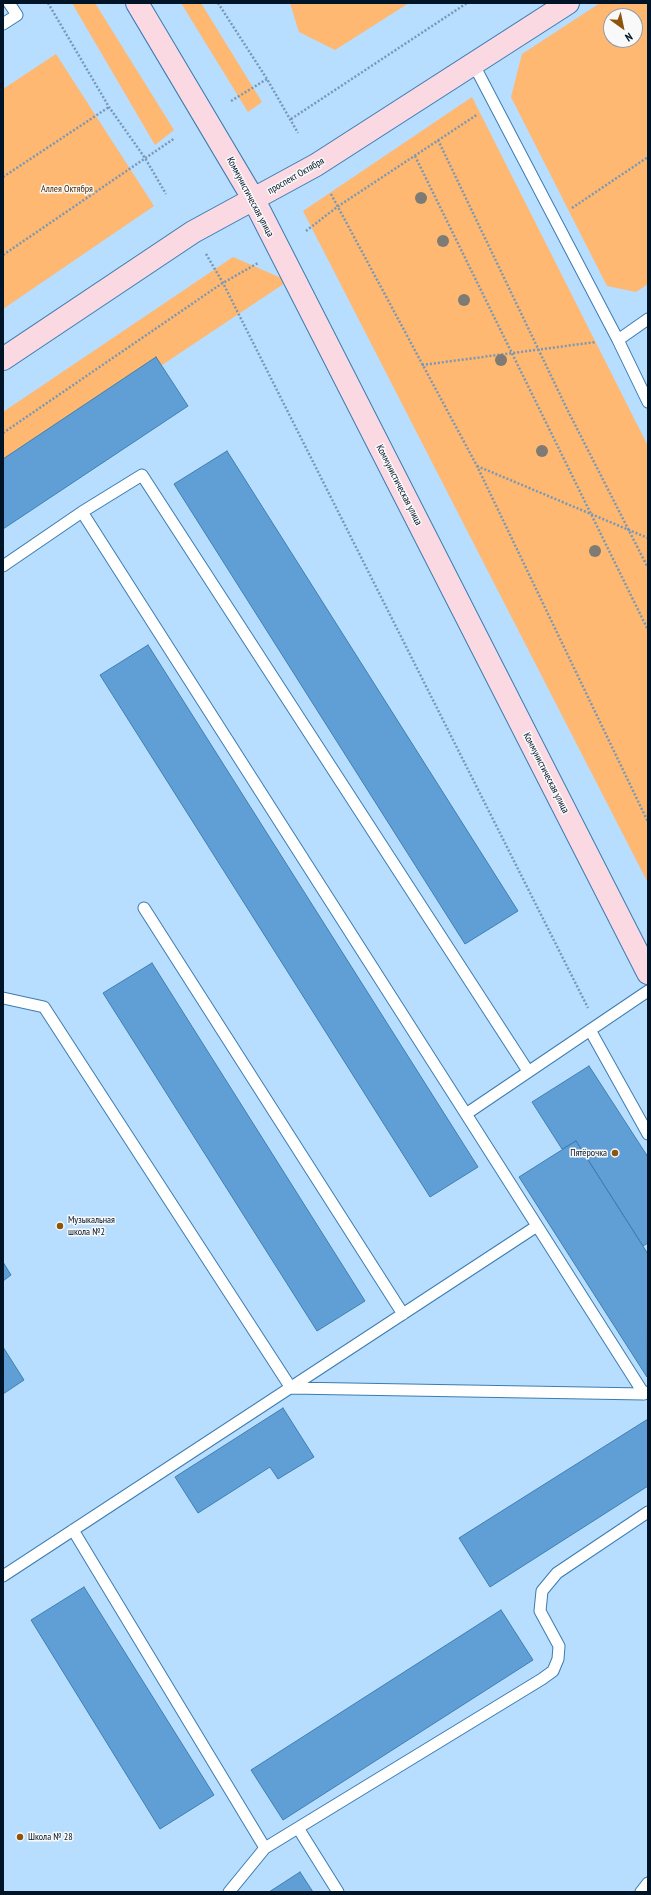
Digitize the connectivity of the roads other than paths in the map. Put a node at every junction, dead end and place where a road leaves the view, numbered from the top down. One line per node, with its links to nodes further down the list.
1 (9, 3): 4 (lane)
2 (137, 3): 6 (main road, Коммунистическая улица)
3 (568, 3): 5 (main road, проспект Октября)
4 (3, 24)
5 (474, 65): 6 (main road, проспект Октября); 8 (lane)
6 (254, 200): 9 (main road, проспект Октября); 14 (main road, Коммунистическая улица)
7 (648, 319): 8 (lane)
8 (618, 340): 10 (lane)
9 (3, 359)
10 (648, 402)
11 (82, 512): 12 (lane); 18 (lane); 19 (lane)
12 (3, 566)
13 (144, 908): 22 (lane)
14 (648, 973)
15 (648, 991): 17 (lane)
16 (3, 998): 23 (lane)
17 (593, 1028): 18 (lane); 20 (lane)
18 (528, 1071): 19 (lane)
19 (466, 1114): 21 (lane)
20 (648, 1134)
21 (537, 1226): 22 (lane); 24 (lane)
22 (403, 1314): 23 (lane)
23 (291, 1388): 24 (lane); 26 (lane)
24 (646, 1393)
25 (648, 1512): 28 (lane)
26 (73, 1530): 27 (lane); 29 (lane)
27 (3, 1576)
28 (298, 1828): 29 (lane); 32 (lane)
29 (265, 1848): 31 (lane)
30 (648, 1883): 33 (lane)
31 (229, 1892)
32 (338, 1892)
33 (640, 1892)

